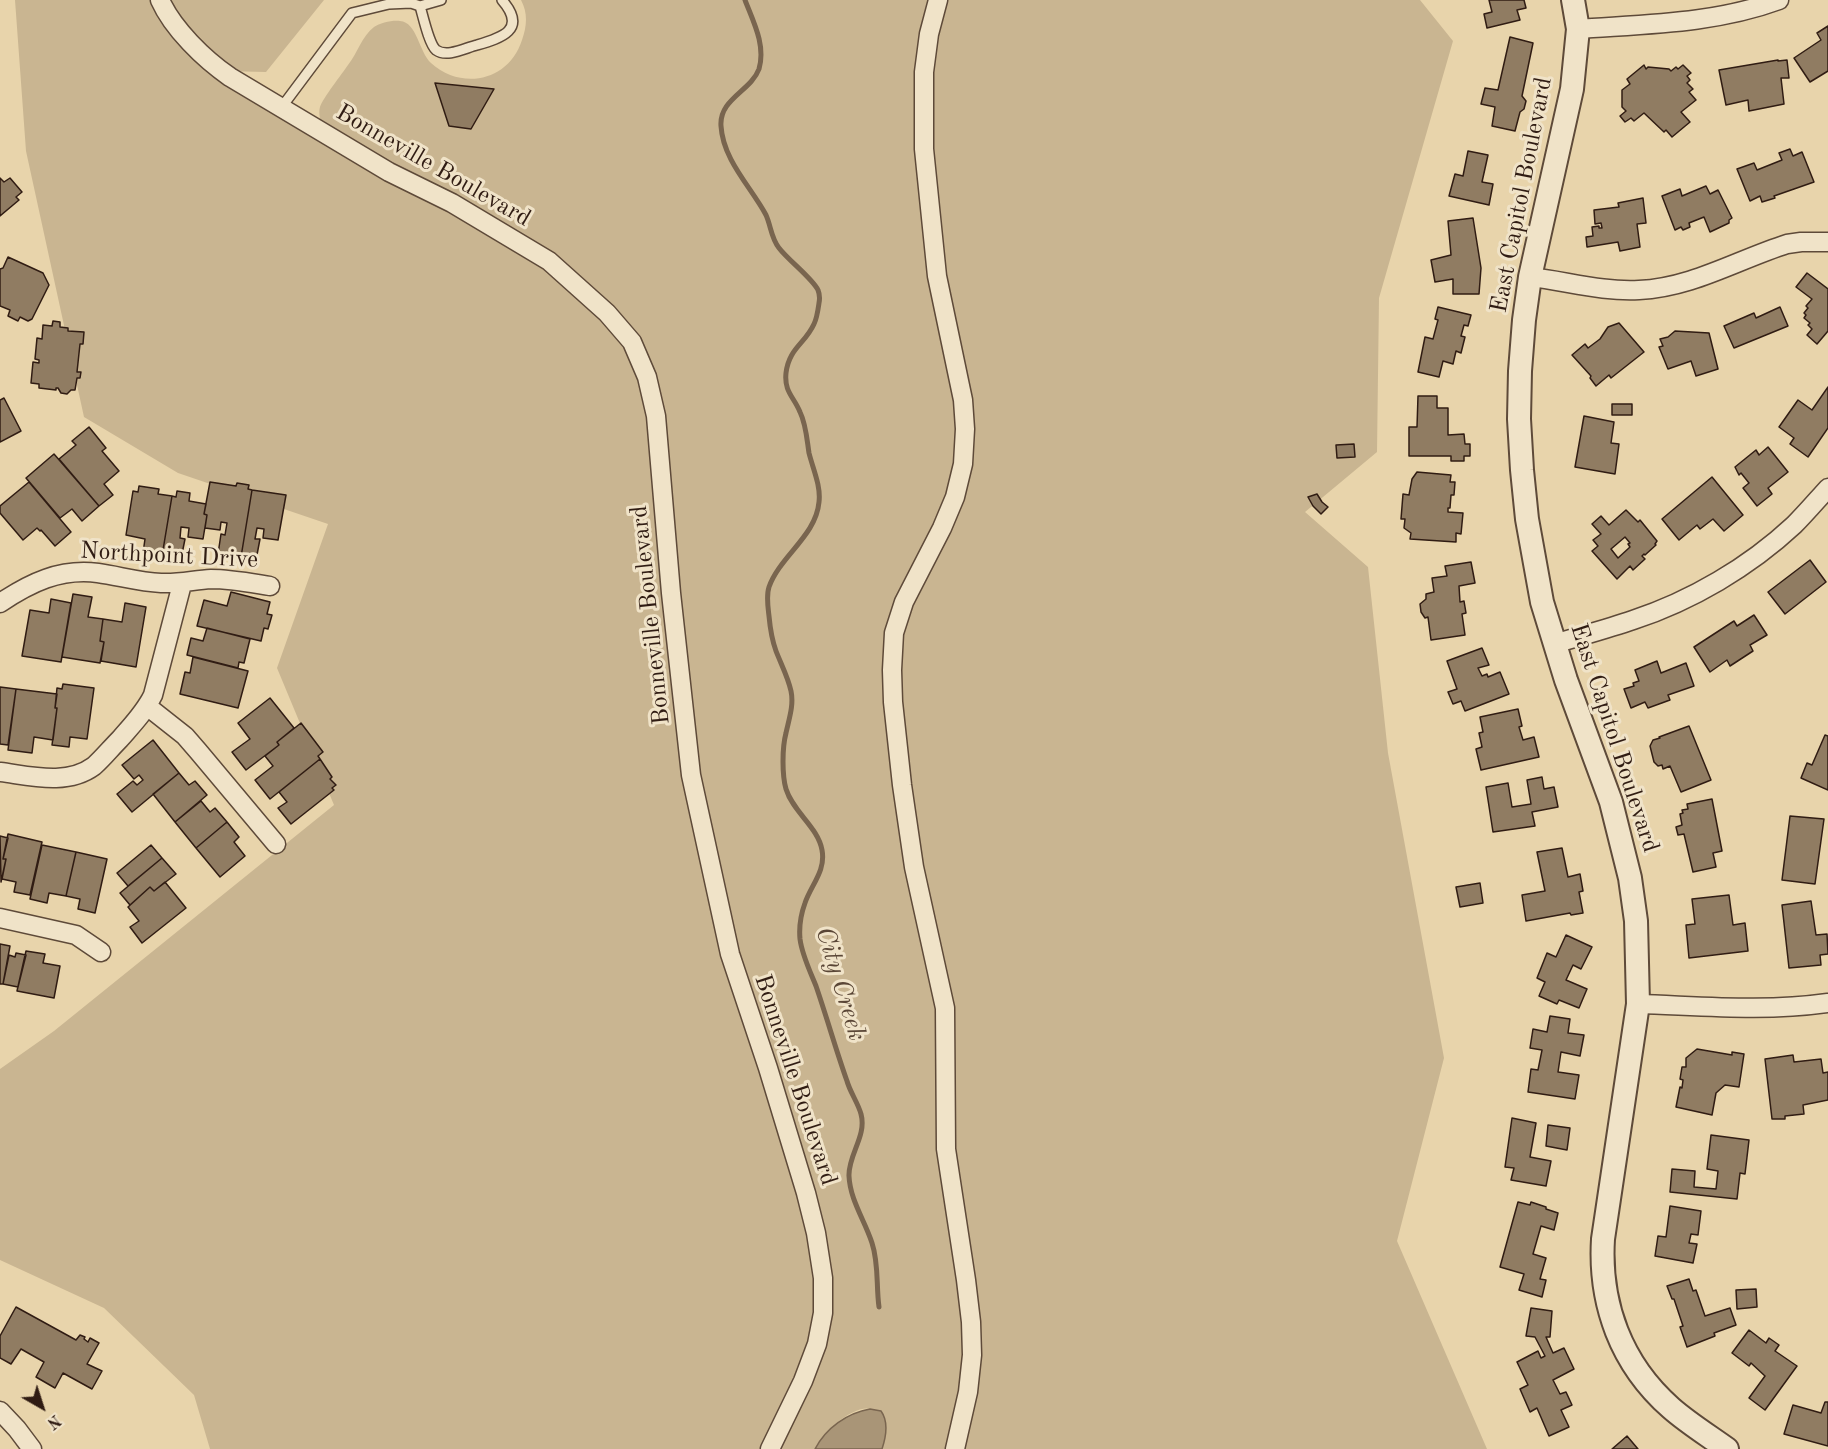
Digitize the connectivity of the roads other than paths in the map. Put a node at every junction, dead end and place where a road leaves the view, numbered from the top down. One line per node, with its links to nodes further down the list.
1 (160, 0): 9 (street, Bonneville Boulevard)
2 (441, 0): 7 (lane)
3 (502, 0): 7 (lane)
4 (938, 0): 27 (street)
5 (1573, 0): 8 (street, East Capitol Boulevard)
6 (1779, 0): 8 (street)
7 (420, 6): 9 (lane)
8 (1578, 29): 11 (street, East Capitol Boulevard)
9 (281, 108): 26 (street, Bonneville Boulevard)
10 (1828, 242): 11 (street)
11 (1530, 277): 16 (street, East Capitol Boulevard)
12 (1828, 488): 16 (street)
13 (182, 584): 14 (street, Northpoint Drive); 15 (street, Northpoint Drive); 17 (street)
14 (270, 586)
15 (0, 603)
16 (1554, 644): 23 (street, East Capitol Boulevard)
17 (147, 706): 18 (street); 19 (street)
18 (0, 772)
19 (276, 844)
20 (0, 918): 21 (street)
21 (101, 952)
22 (1828, 1003): 23 (street)
23 (1638, 1004): 28 (street, East Capitol Boulevard)
24 (0, 1411): 25 (street)
25 (32, 1449)
26 (770, 1449)
27 (955, 1449)
28 (1727, 1449)

